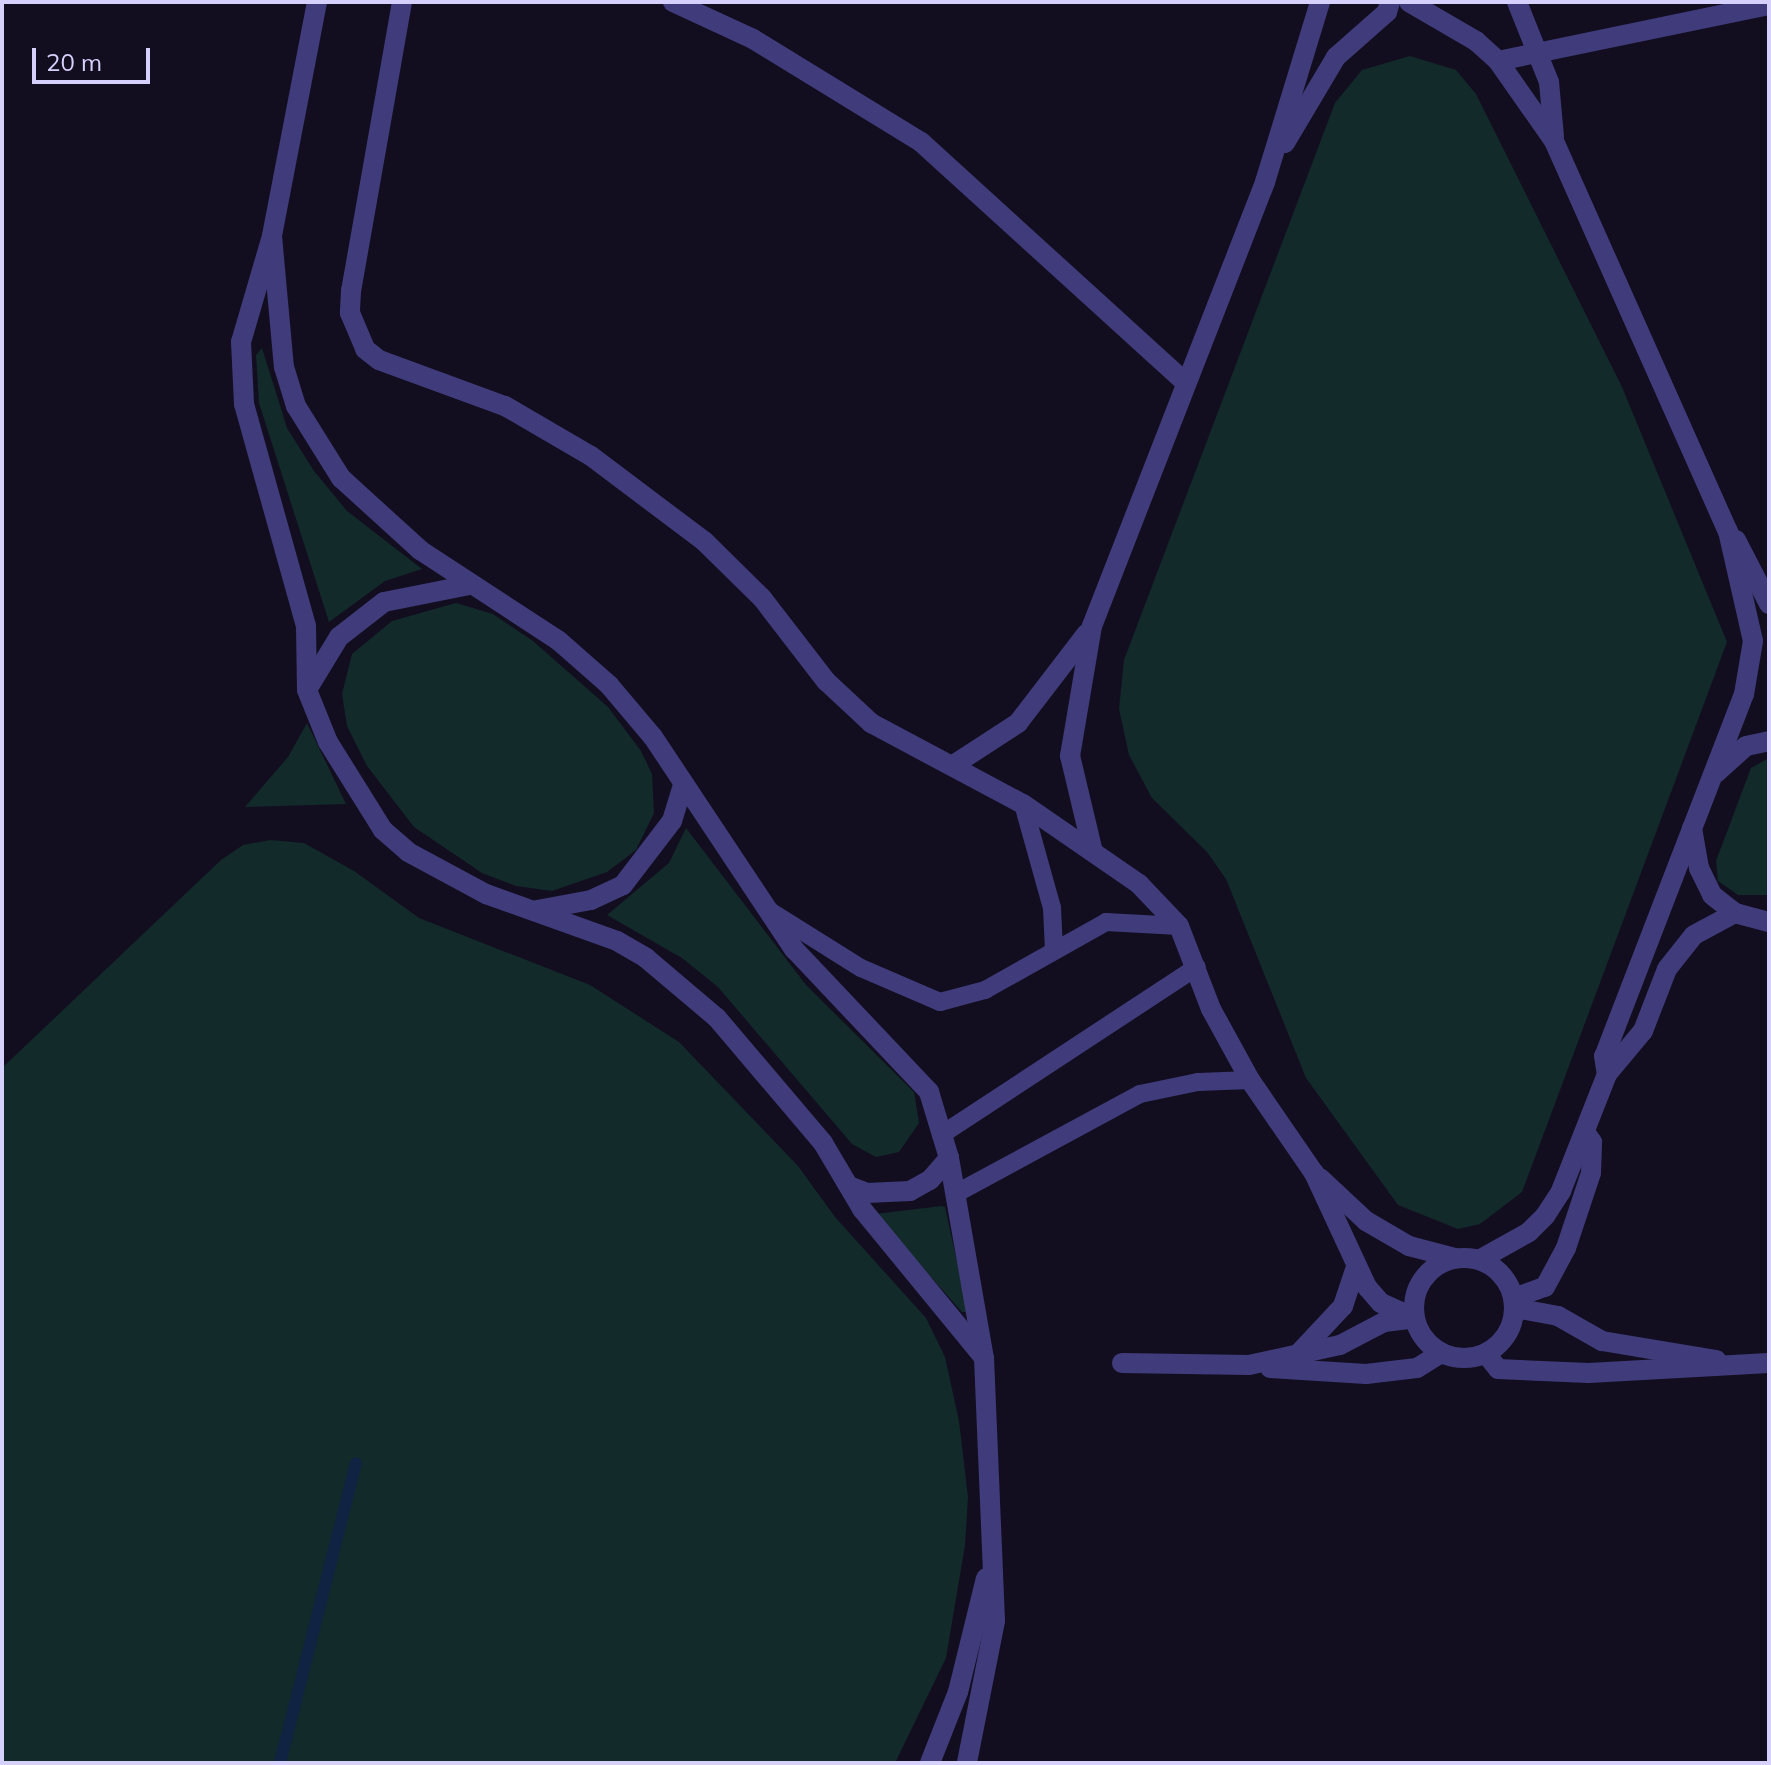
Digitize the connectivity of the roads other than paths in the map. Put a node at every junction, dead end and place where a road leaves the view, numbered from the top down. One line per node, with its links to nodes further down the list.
1 (317, 2): 13 (street)
2 (402, 2): 21 (street)
3 (673, 2): 14 (street)
4 (1320, 2): 12 (street)
5 (1390, 2): 12 (street)
6 (1409, 2): 10 (street)
7 (1517, 2): 9 (street)
8 (1769, 5): 9 (street)
9 (1540, 52): 10 (street); 11 (street)
10 (1498, 61): 11 (street)
11 (1554, 141): 15 (street)
12 (1265, 182): 14 (street)
13 (272, 236): 16 (street); 19 (street)
14 (1186, 383): 18 (street)
15 (1728, 531): 17 (street); 22 (street)
16 (469, 585): 19 (street); 23 (street)
17 (1769, 604)
18 (1092, 626): 21 (street); 26 (street)
19 (307, 690): 27 (street)
20 (1769, 741): 22 (street)
21 (952, 766): 24 (street)
22 (1711, 779): 25 (street)
23 (683, 786): 27 (street); 28 (street)
24 (1023, 804): 26 (street); 32 (lane)
25 (1692, 824): 29 (street); 34 (street)
26 (1092, 848): 31 (street)
27 (534, 910): 40 (street)
28 (770, 911): 32 (lane); 37 (street)
29 (1735, 913): 30 (street); 34 (street)
30 (1769, 922)
31 (1179, 926): 32 (lane); 33 (street)
32 (1054, 951)
33 (1197, 967): 35 (street); 37 (lane)
34 (1607, 1074): 36 (street)
35 (1250, 1080): 39 (street); 41 (lane)
36 (1585, 1132): 42 (street); 44 (street)
37 (941, 1135): 38 (street)
38 (949, 1158): 40 (street); 41 (street)
39 (1314, 1173): 42 (street); 43 (street)
40 (849, 1186): 49 (street)
41 (955, 1194): 49 (street)
42 (1469, 1259): 44 (street); 45 (street)
43 (1356, 1267): 45 (street); 48 (street)
44 (1514, 1303): 47 (street); 52 (street)
45 (1415, 1318): 46 (street); 48 (street)
46 (1441, 1353): 47 (street); 53 (street)
47 (1486, 1354): 52 (street)
48 (1294, 1357): 53 (street)
49 (984, 1358): 54 (street)
50 (1122, 1363): 53 (street)
51 (1769, 1363): 52 (street)
52 (1727, 1364)
53 (1249, 1365)
54 (994, 1543): 55 (street); 56 (street)
55 (930, 1763)
56 (967, 1763)

